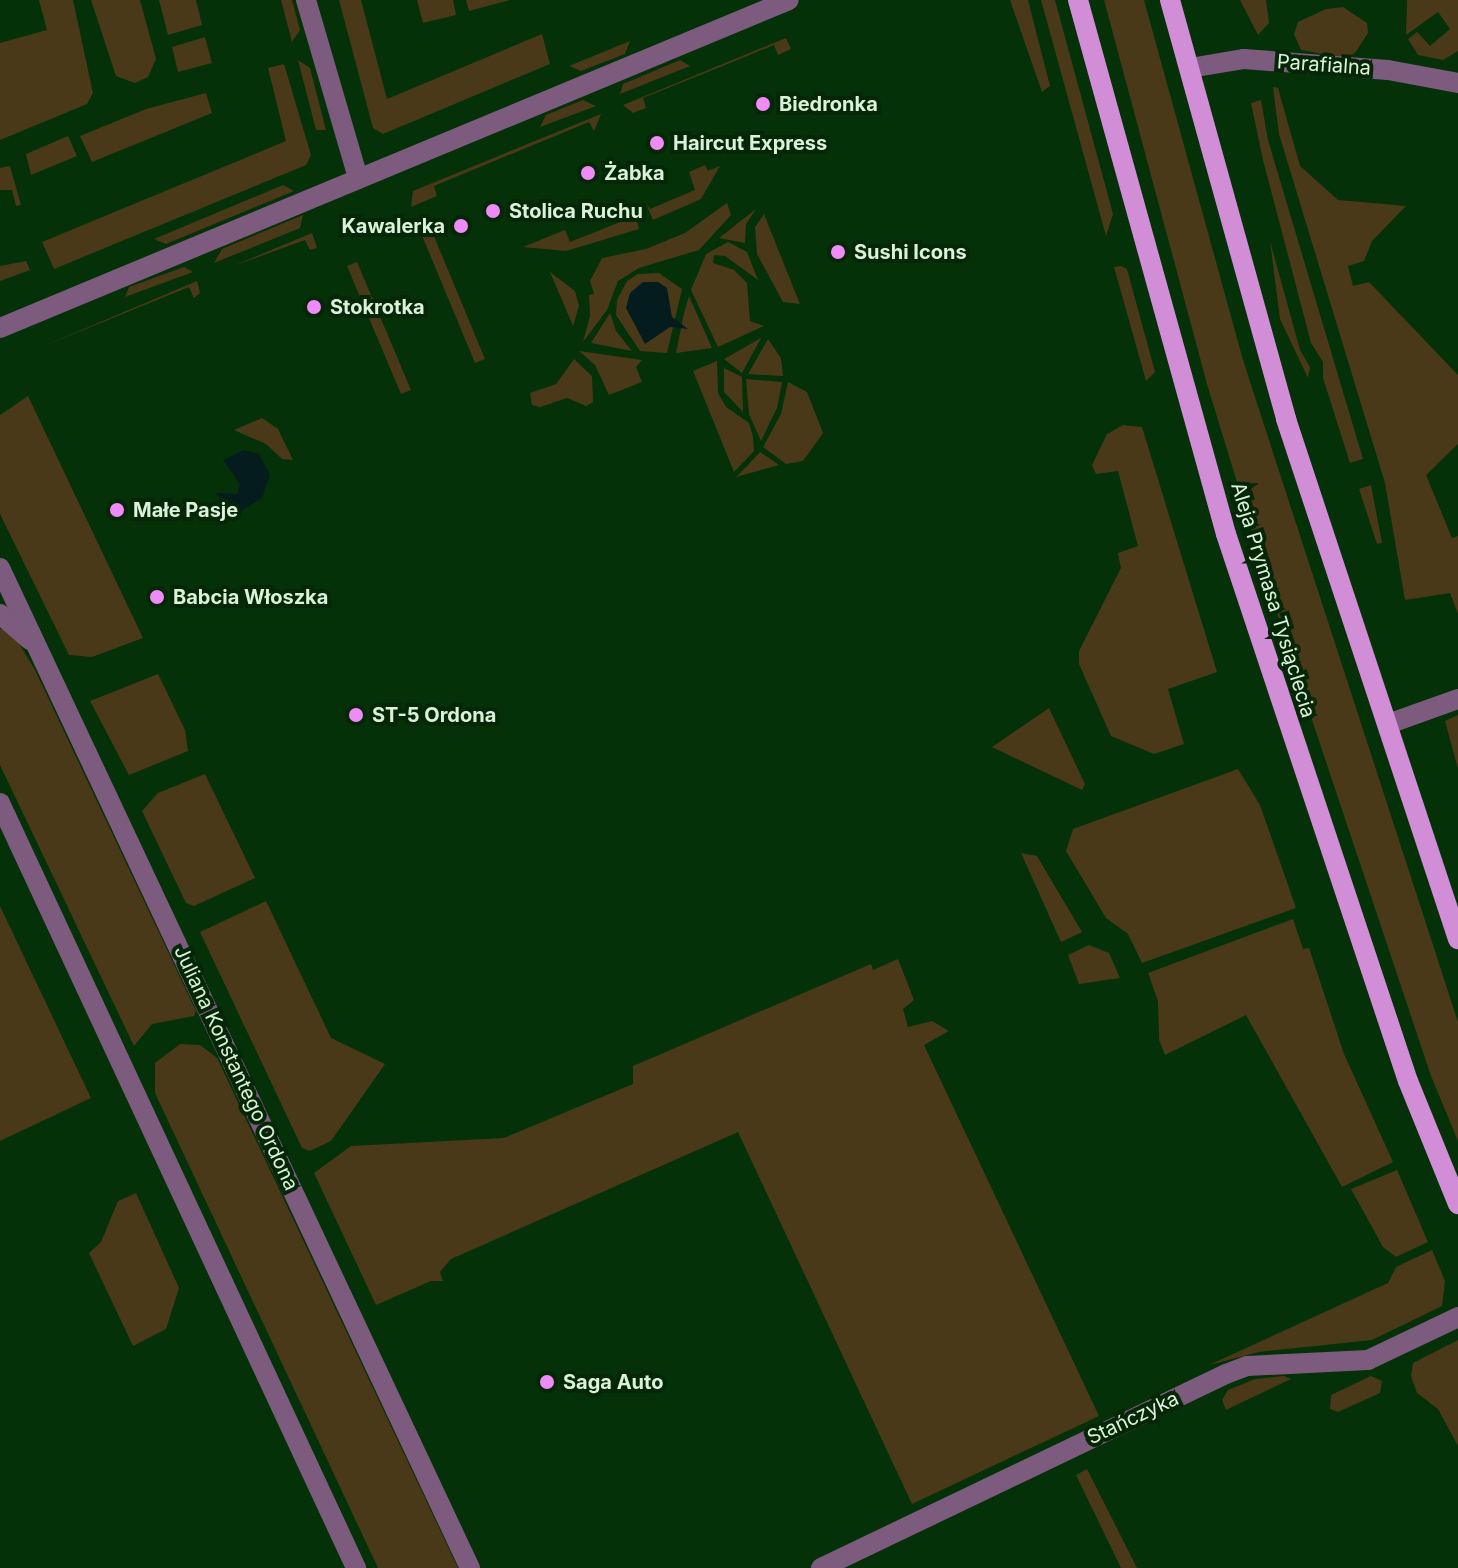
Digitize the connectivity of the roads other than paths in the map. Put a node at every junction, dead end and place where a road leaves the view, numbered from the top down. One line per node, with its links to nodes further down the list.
1 (306, 0): 7 (street)
2 (789, 0): 7 (street)
3 (1078, 0): 16 (main road, Aleja Prymasa Tysiąclecia)
4 (1170, 0): 5 (main road)
5 (1190, 68): 6 (street, Parafialna); 13 (main road)
6 (1458, 83)
7 (358, 178): 8 (street)
8 (0, 328)
9 (0, 568): 11 (street, Juliana Konstantego Ordona)
10 (0, 614): 11 (street)
11 (36, 645): 19 (street, Juliana Konstantego Ordona)
12 (1458, 699): 13 (street)
13 (1388, 724): 15 (main road)
14 (0, 803): 18 (street)
15 (1458, 939)
16 (1458, 1204)
17 (1458, 1317): 20 (street, Stańczyka)
18 (356, 1568)
19 (470, 1568)
20 (821, 1568)

